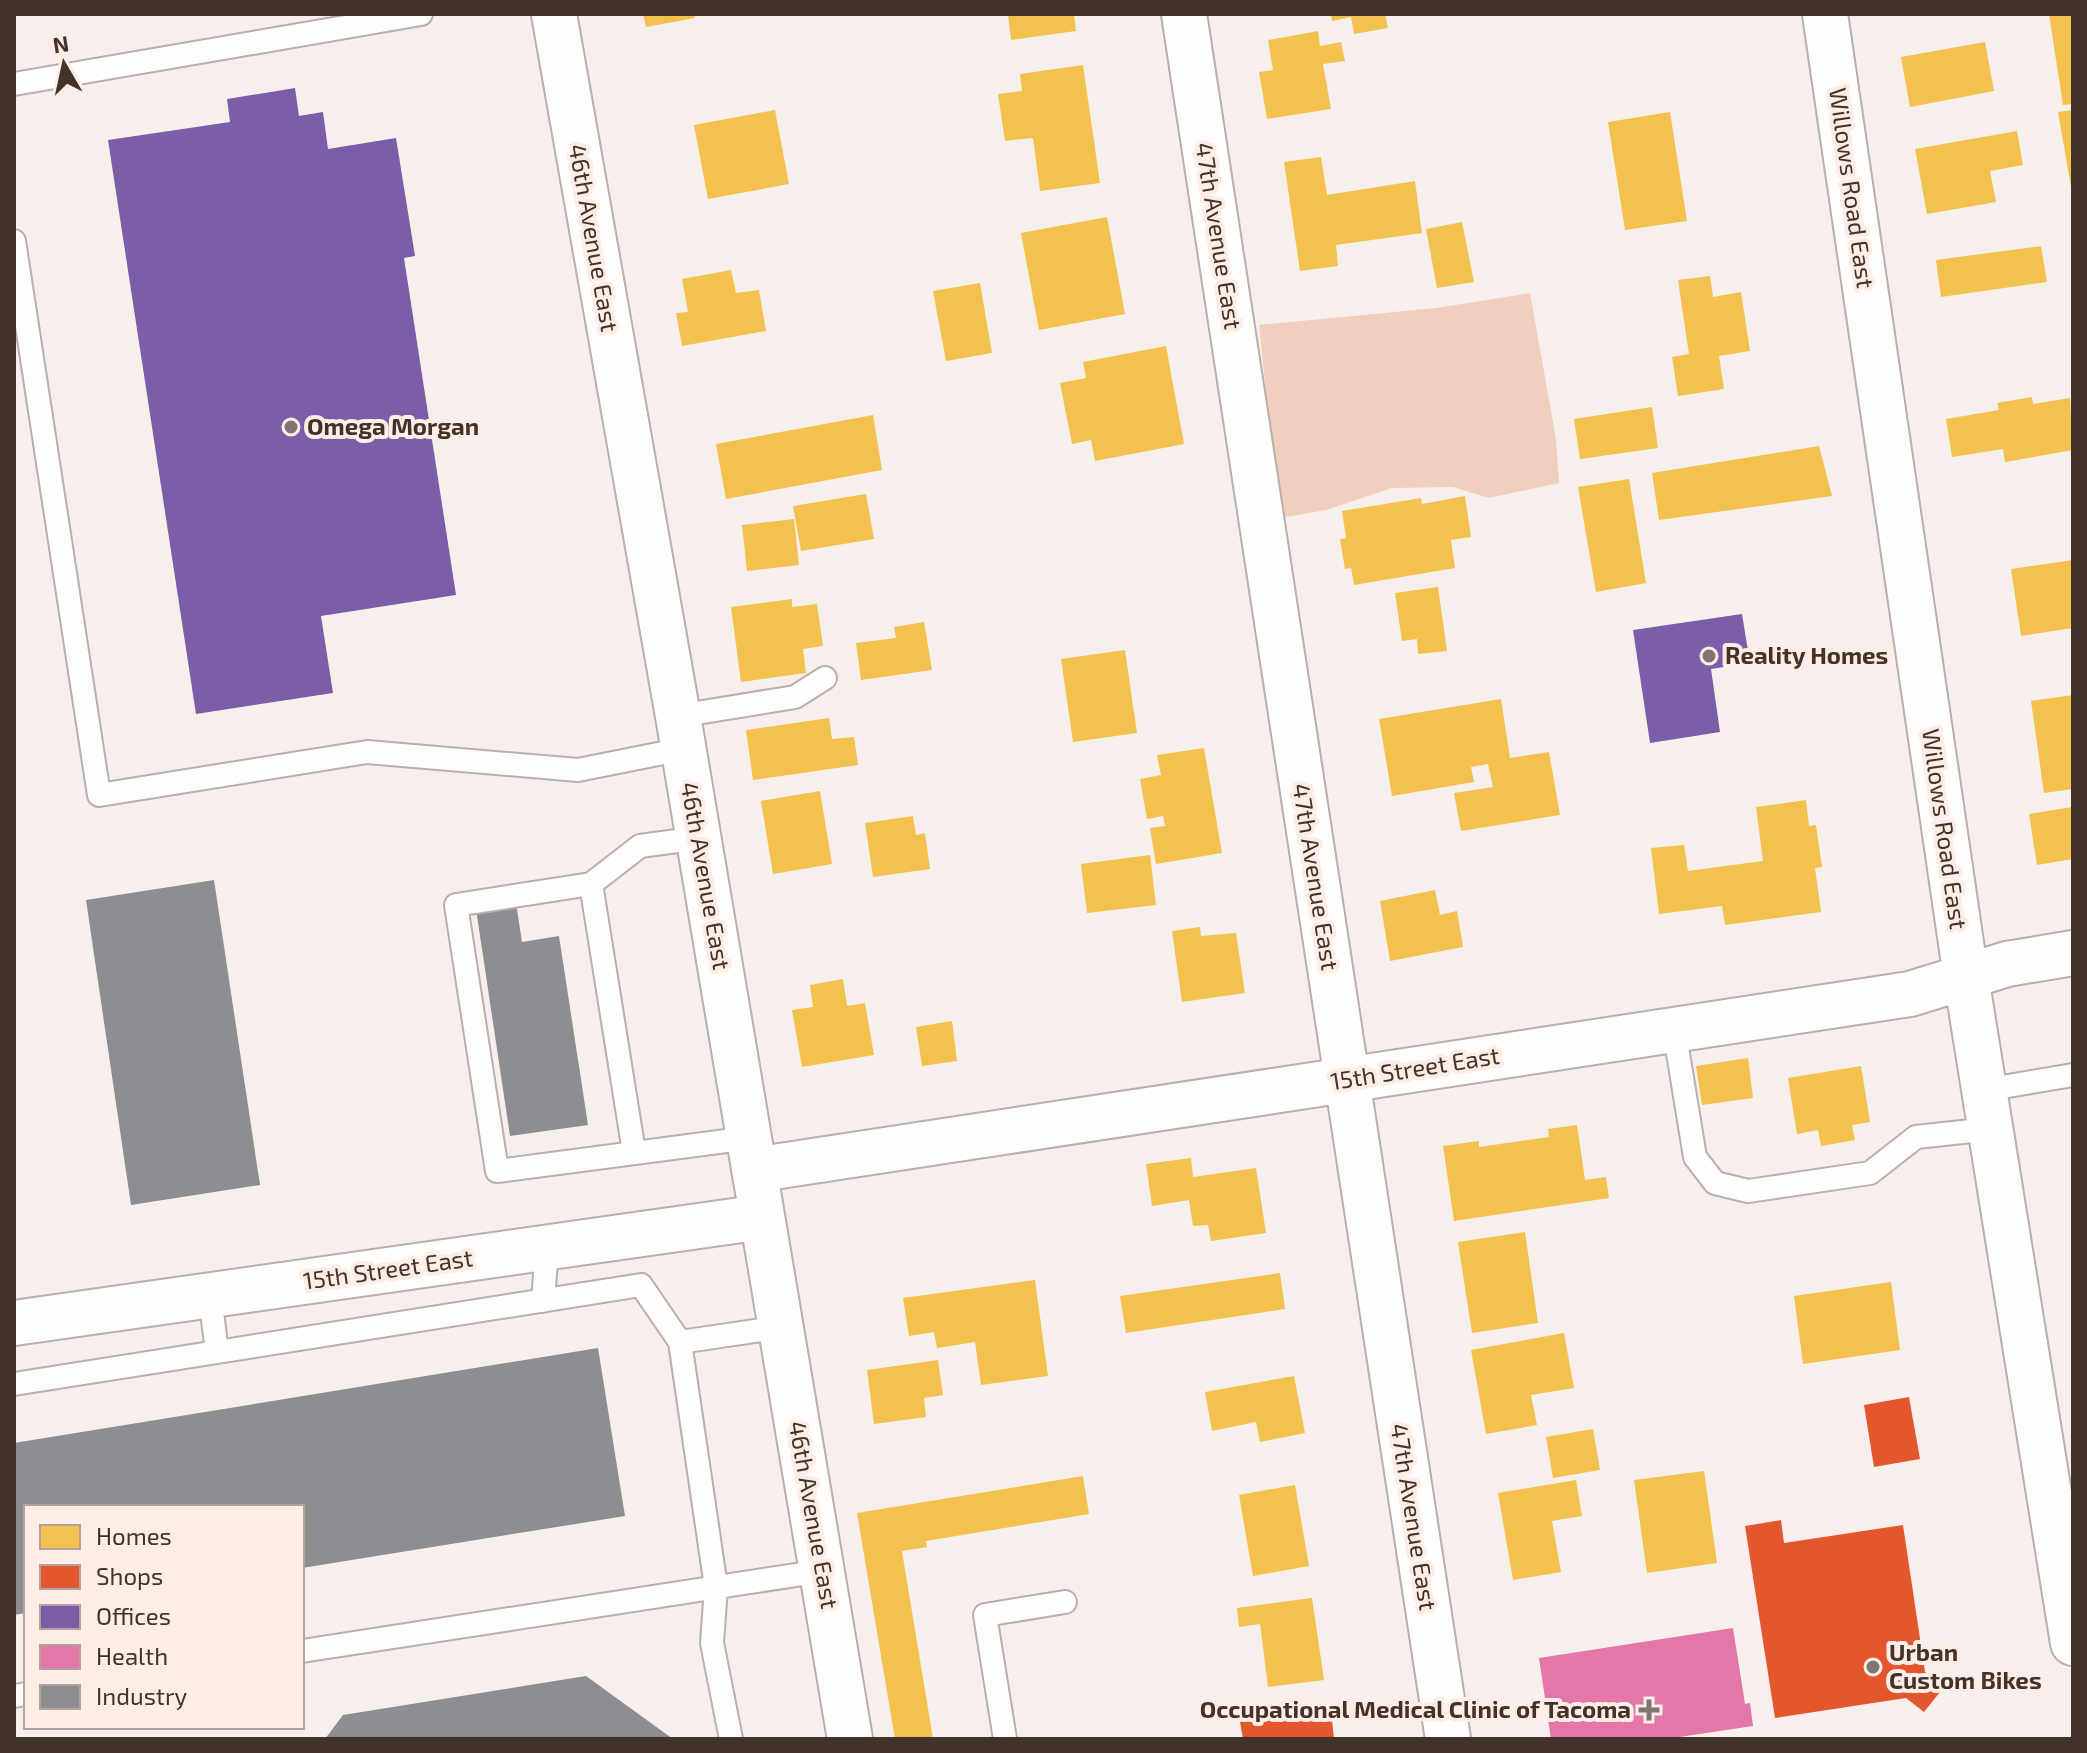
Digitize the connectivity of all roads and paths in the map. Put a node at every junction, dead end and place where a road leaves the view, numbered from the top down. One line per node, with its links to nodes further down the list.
1 (421, 14): 5 (lane)
2 (554, 14): 8 (street, 46th Avenue East)
3 (1184, 14): 15 (street, 47th Avenue East)
4 (1825, 14): 12 (street, Willows Road East)
5 (14, 84)
6 (14, 241): 8 (lane)
7 (825, 678): 8 (lane)
8 (680, 733): 9 (street, 46th Avenue East)
9 (699, 838): 10 (lane); 18 (street, 46th Avenue East)
10 (591, 884): 17 (lane); 17 (lane)
11 (2073, 953): 12 (street, 15th Street East)
12 (1966, 977): 13 (street, 15th Street East); 16 (street, Willows Road East)
13 (1674, 1029): 15 (street, 15th Street East); 16 (lane)
14 (2073, 1075): 16 (lane)
15 (1346, 1079): 18 (street, 15th Street East); 36 (street, 47th Avenue East)
16 (1987, 1109): 31 (street, Willows Road East)
17 (634, 1152): 18 (lane)
18 (751, 1154): 19 (street, 46th Avenue East)
19 (762, 1217): 20 (street, 15th Street East); 24 (street, 46th Avenue East)
20 (547, 1247): 21 (street, 15th Street East); 22 (lane)
21 (210, 1296): 23 (street, 15th Street East); 26 (lane)
22 (543, 1301): 25 (lane); 26 (lane)
23 (14, 1323)
24 (781, 1327): 25 (lane); 28 (street, 46th Avenue East)
25 (680, 1342): 29 (lane)
26 (217, 1352): 27 (lane)
27 (14, 1384)
28 (822, 1571): 29 (lane); 34 (street, 46th Avenue East)
29 (716, 1587): 32 (lane); 33 (lane)
30 (1065, 1602): 35 (lane)
31 (2073, 1643)
32 (304, 1651)
33 (731, 1739)
34 (850, 1739)
35 (1005, 1739)
36 (1448, 1739)

